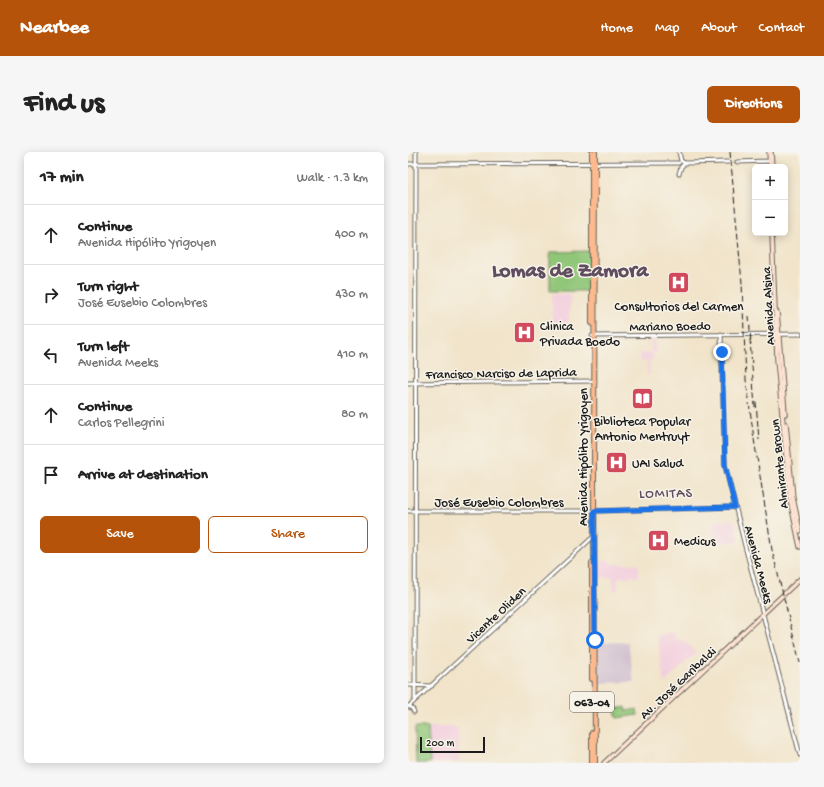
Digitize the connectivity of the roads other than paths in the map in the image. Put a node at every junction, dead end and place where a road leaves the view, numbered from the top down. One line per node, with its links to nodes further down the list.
1 (416, 152): 13 (street)
2 (592, 152): 9 (main road, Avenida Hipólito Yrigoyen / 063-04)
3 (595, 152): 9 (main road, Avenida Hipólito Yrigoyen / 063-04)
4 (679, 152): 11 (street)
5 (770, 152): 6 (main road)
6 (769, 161): 8 (street); 14 (main road)
7 (729, 162): 11 (street)
8 (737, 162)
9 (594, 163): 10 (street); 13 (street); 20 (main road, Avenida Hipólito Yrigoyen / 063-04)
10 (679, 163)
11 (685, 163): 15 (street)
12 (408, 164): 13 (street)
13 (416, 164): 24 (street)
14 (770, 164)
15 (679, 174)
16 (773, 236): 18 (main road, Avenida Alsina)
17 (721, 334): 18 (street, Mariano Boedo); 20 (street, Mariano Boedo); 25 (street, Avenida Meeks)
18 (777, 334): 19 (street, Mariano Boedo); 21 (main road, Avenida Alsina)
19 (800, 334)
20 (593, 336): 22 (main road, Avenida Hipólito Yrigoyen / 063-04)
21 (780, 378): 29 (main road, Almirante Brown); 31 (main road, Almirante Brown)
22 (593, 381): 24 (street, Francisco Narciso de Laprida); 28 (main road, Avenida Hipólito Yrigoyen / 063-04)
23 (408, 383): 24 (street, Francisco Narciso de Laprida)
24 (416, 383): 27 (street)
25 (735, 507): 28 (street, José Eusebio Colombres); 33 (street, Avenida Meeks)
26 (408, 511): 27 (street, José Eusebio Colombres)
27 (416, 511): 28 (street, José Eusebio Colombres); 35 (street)
28 (593, 511): 30 (main road, Avenida Hipólito Yrigoyen / 063-04)
29 (800, 531)
30 (593, 537): 36 (street, Vicente Oliden); 41 (main road, Avenida Hipólito Yrigoyen / 063-04); 42 (main road, Avenida Hipólito Yrigoyen / 063-04)
31 (800, 547)
32 (800, 579): 33 (main road, Av. José Garibaldi)
33 (763, 614): 40 (street, Avenida Meeks); 43 (main road, Av. José Garibaldi)
34 (408, 686): 35 (street)
35 (415, 686): 36 (street); 37 (street)
36 (432, 686): 37 (street, Vicente Oliden)
37 (415, 700): 38 (street, Vicente Oliden)
38 (408, 706): 39 (street)
39 (414, 712)
40 (800, 755)
41 (592, 763)
42 (595, 763)
43 (604, 763)

